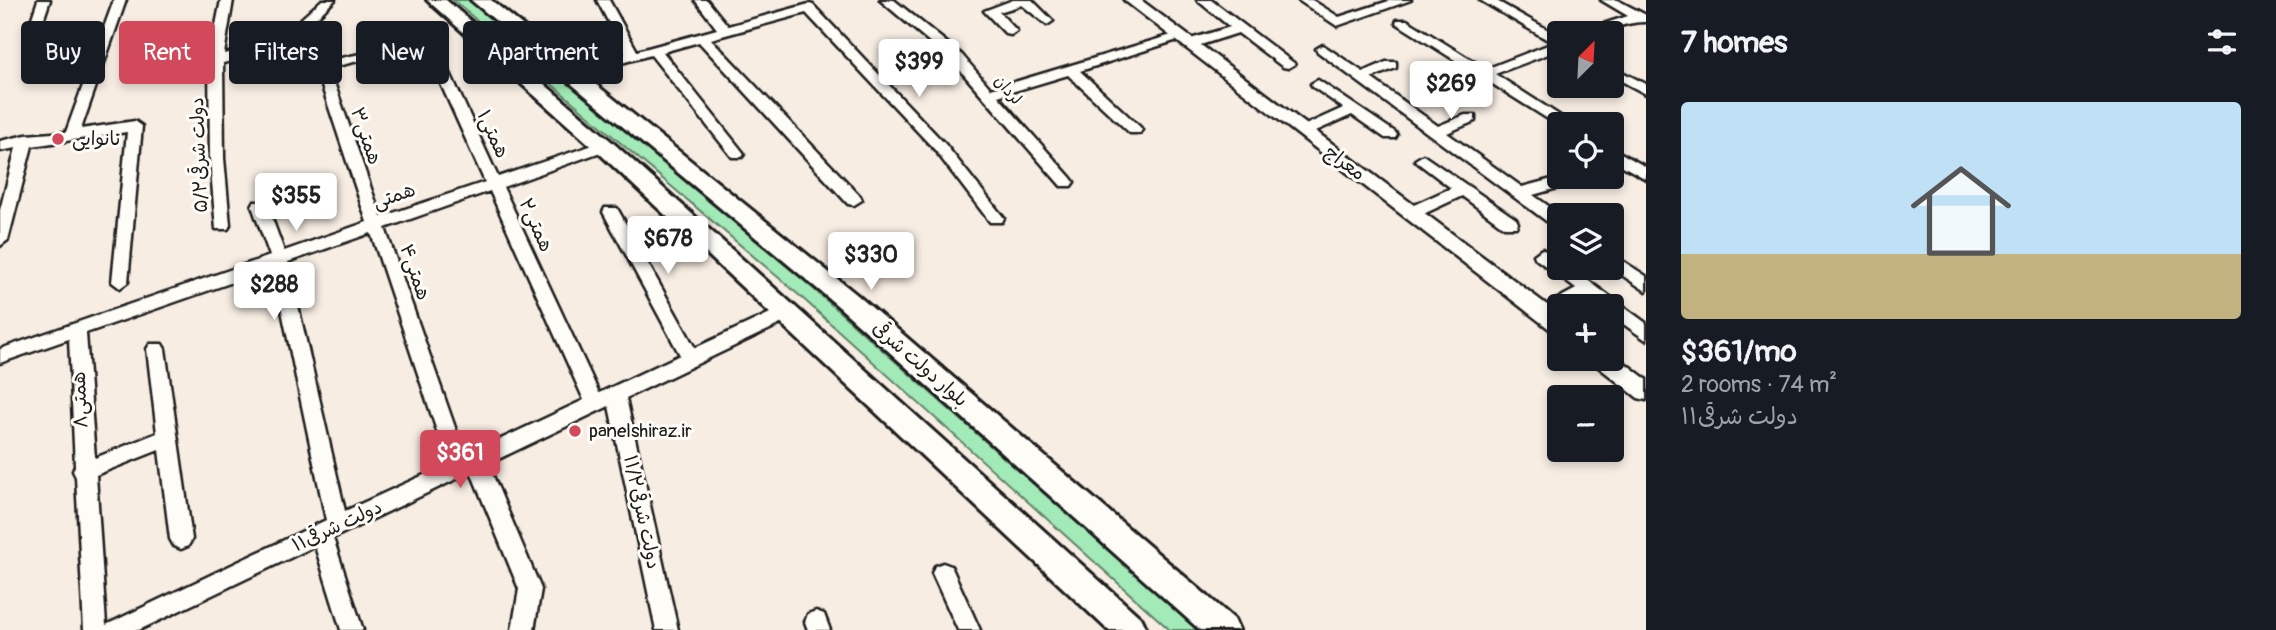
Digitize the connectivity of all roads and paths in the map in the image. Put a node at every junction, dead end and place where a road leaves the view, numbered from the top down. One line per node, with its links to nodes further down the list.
1 (44, 0): 17 (street)
2 (120, 0): 55 (street)
3 (227, 0): 36 (street, ۵/۲دولت شرقی)
4 (328, 0): 20 (street, ۳همتی)
5 (436, 0): 59 (main road)
6 (480, 0): 21 (main road, بلوار دولت شرقی)
7 (603, 0): 33 (street)
8 (701, 0): 26 (street)
9 (886, 0): 48 (street, لردان)
10 (1025, 0): 19 (street); 25 (street)
11 (1131, 0): 29 (street, معراج)
12 (1203, 0): 24 (street)
13 (1304, 0): 14 (street)
14 (1402, 0)
15 (1486, 0): 27 (street)
16 (1607, 0): 18 (street)
17 (38, 18)
18 (1642, 18): 23 (street)
19 (1046, 20)
20 (306, 21)
21 (506, 21)
22 (1402, 23): 40 (street)
23 (1624, 23)
24 (1240, 27): 29 (street); 37 (street)
25 (1012, 31)
26 (726, 32): 28 (street); 76 (street)
27 (1547, 36)
28 (703, 38): 32 (street); 71 (street)
29 (1185, 41): 39 (street); 53 (street, معراج)
30 (1547, 48): 40 (street)
31 (1323, 49): 41 (street)
32 (655, 51): 33 (street); 60 (street)
33 (633, 56): 35 (street)
34 (229, 57): 36 (street)
35 (623, 59)
36 (216, 60): 78 (street, ۵/۲دولت شرقی)
37 (1288, 64)
38 (1391, 65): 41 (street)
39 (1071, 70): 48 (street); 52 (street)
40 (1484, 74): 50 (street)
41 (1361, 77): 54 (street)
42 (1624, 78): 47 (street)
43 (328, 84): 79 (street, ۳همتی)
44 (448, 84): 67 (street, ۱همتی)
45 (582, 84): 115 (main road, بلوار دولت شرقی)
46 (1318, 84): 49 (street)
47 (1646, 90)
48 (988, 94): 66 (street, لردان)
49 (1353, 109): 53 (street); 56 (street)
50 (1547, 112)
51 (1470, 118): 54 (street)
52 (1135, 130)
53 (1304, 131): 74 (street, معراج)
54 (1436, 132): 70 (street)
55 (72, 134): 57 (street); 84 (street)
56 (1390, 135)
57 (26, 140): 58 (street); 80 (street)
58 (0, 146)
59 (604, 146): 67 (street, همتی); 89 (main road)
60 (737, 155)
61 (1646, 155): 64 (street)
62 (1423, 160): 69 (street)
63 (1624, 160): 64 (street)
64 (1629, 163): 65 (street)
65 (1646, 174)
66 (1066, 182)
67 (495, 184): 79 (street, همتی); 100 (street, ۲همتی)
68 (1547, 186): 70 (street)
69 (1463, 189): 74 (street); 77 (street)
70 (1520, 193): 75 (street)
71 (854, 200)
72 (260, 206): 82 (street)
73 (611, 212): 96 (street)
74 (1411, 213): 90 (street, معراج)
75 (1547, 213)
76 (996, 218)
77 (1510, 223)
78 (222, 225)
79 (377, 225): 82 (street, همتی); 102 (street, ۴همتی)
80 (0, 240)
81 (1542, 255): 86 (street)
82 (279, 259): 92 (street, همتی); 104 (street)
83 (1624, 269): 85 (street)
84 (120, 282)
85 (1646, 285)
86 (1589, 290): 87 (street); 88 (street)
87 (1584, 294)
88 (1594, 294)
89 (786, 313): 96 (street, ۱۱دولت شرقی); 114 (main road)
90 (1547, 316)
91 (1624, 317): 93 (street)
92 (77, 329): 95 (street, همتی); 103 (street, همتی۸)
93 (1646, 333)
94 (156, 349): 101 (street)
95 (0, 356)
96 (691, 358): 99 (street, ۱۱دولت شرقی)
97 (1620, 371): 98 (street)
98 (1646, 391)
99 (616, 394): 100 (street, ۱۱دولت شرقی); 112 (street, ۱۱/۲دولت شرقی)
100 (595, 404): 102 (street, ۱۱دولت شرقی)
101 (167, 438): 103 (street); 105 (street)
102 (467, 464): 104 (street, ۱۱دولت شرقی); 111 (street, ۴همتی)
103 (83, 471): 108 (street, همتی۸)
104 (330, 529): 107 (street, ۱۱دولت شرقی); 110 (street)
105 (181, 539)
106 (943, 573): 113 (street)
107 (150, 622): 109 (street, ۱۱دولت شرقی)
108 (95, 630)
109 (116, 630)
110 (352, 630)
111 (523, 630)
112 (667, 630)
113 (969, 630)
114 (1131, 630)
115 (1223, 630)

